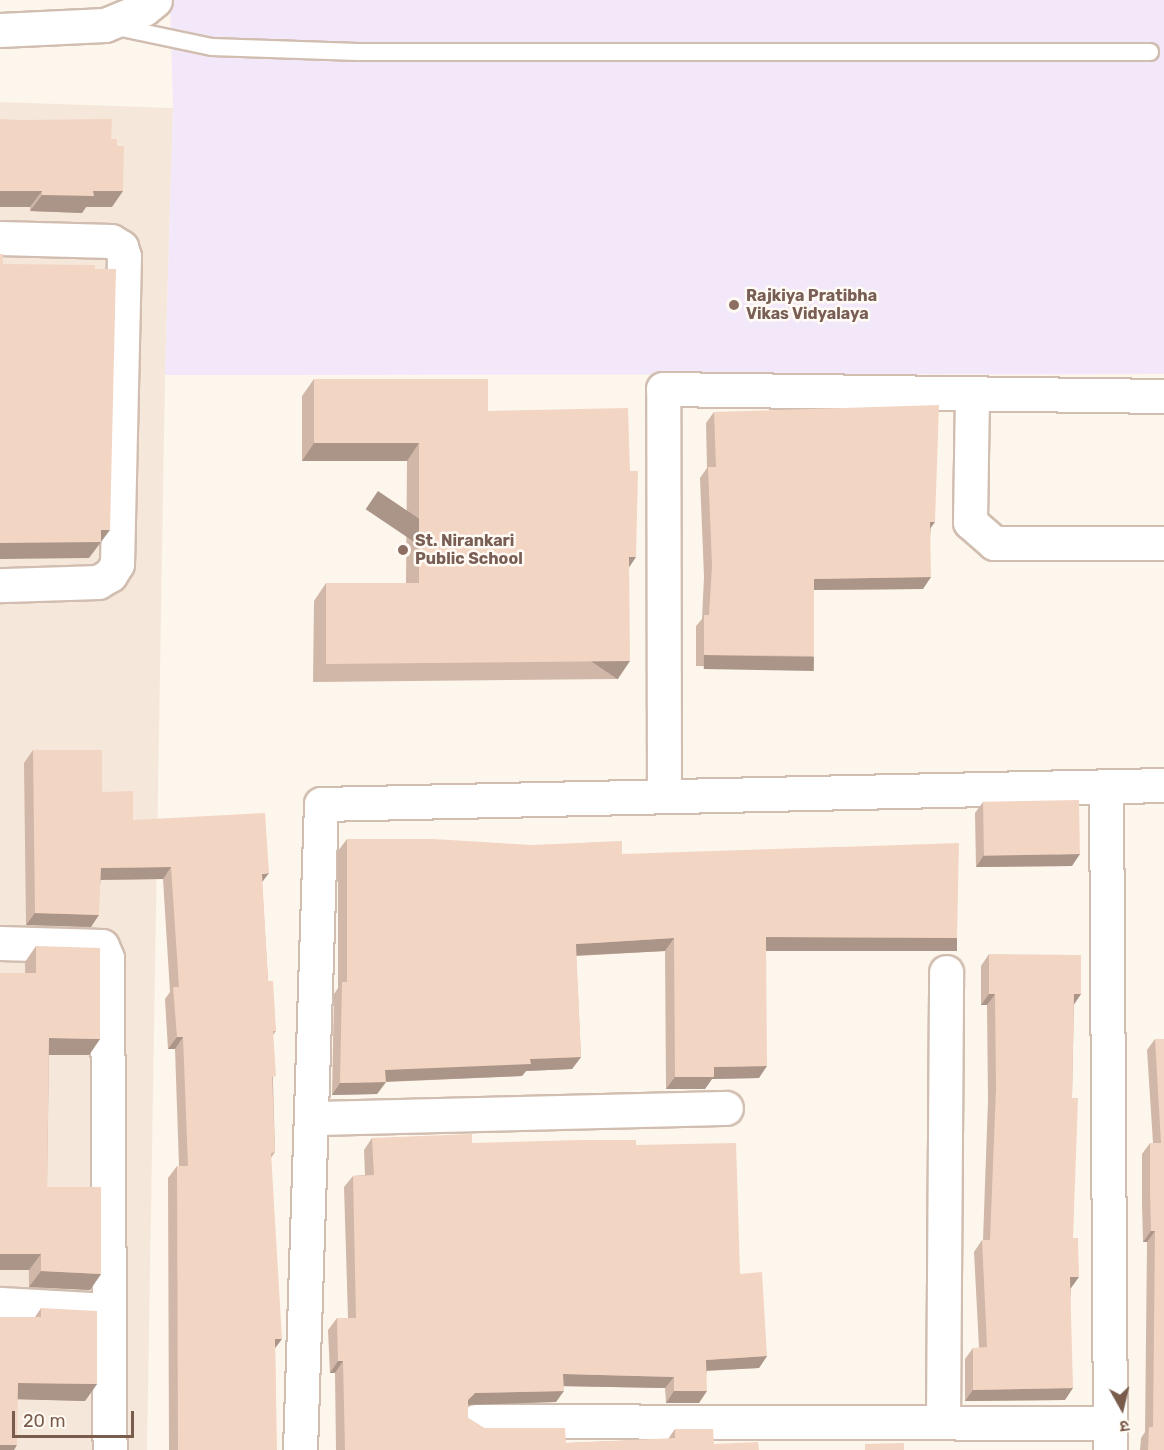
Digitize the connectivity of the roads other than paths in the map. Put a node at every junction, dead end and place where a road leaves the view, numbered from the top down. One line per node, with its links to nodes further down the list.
1 (155, 0): 2 (street)
2 (105, 25): 3 (street); 4 (lane)
3 (0, 30)
4 (1150, 52)
5 (0, 238): 9 (street)
6 (972, 394): 7 (street); 8 (street); 12 (street)
7 (1164, 396)
8 (1164, 543)
9 (0, 585)
10 (1164, 785): 11 (street)
11 (1106, 786): 12 (street); 21 (street)
12 (664, 796): 16 (street)
13 (0, 943): 18 (street)
14 (946, 972): 20 (street)
15 (726, 1108): 16 (street)
16 (314, 1118): 23 (street)
17 (0, 1304): 18 (street)
18 (109, 1310): 22 (street)
19 (476, 1421): 20 (street)
20 (943, 1422): 21 (street)
21 (1110, 1436)
22 (110, 1450)
23 (300, 1450)

